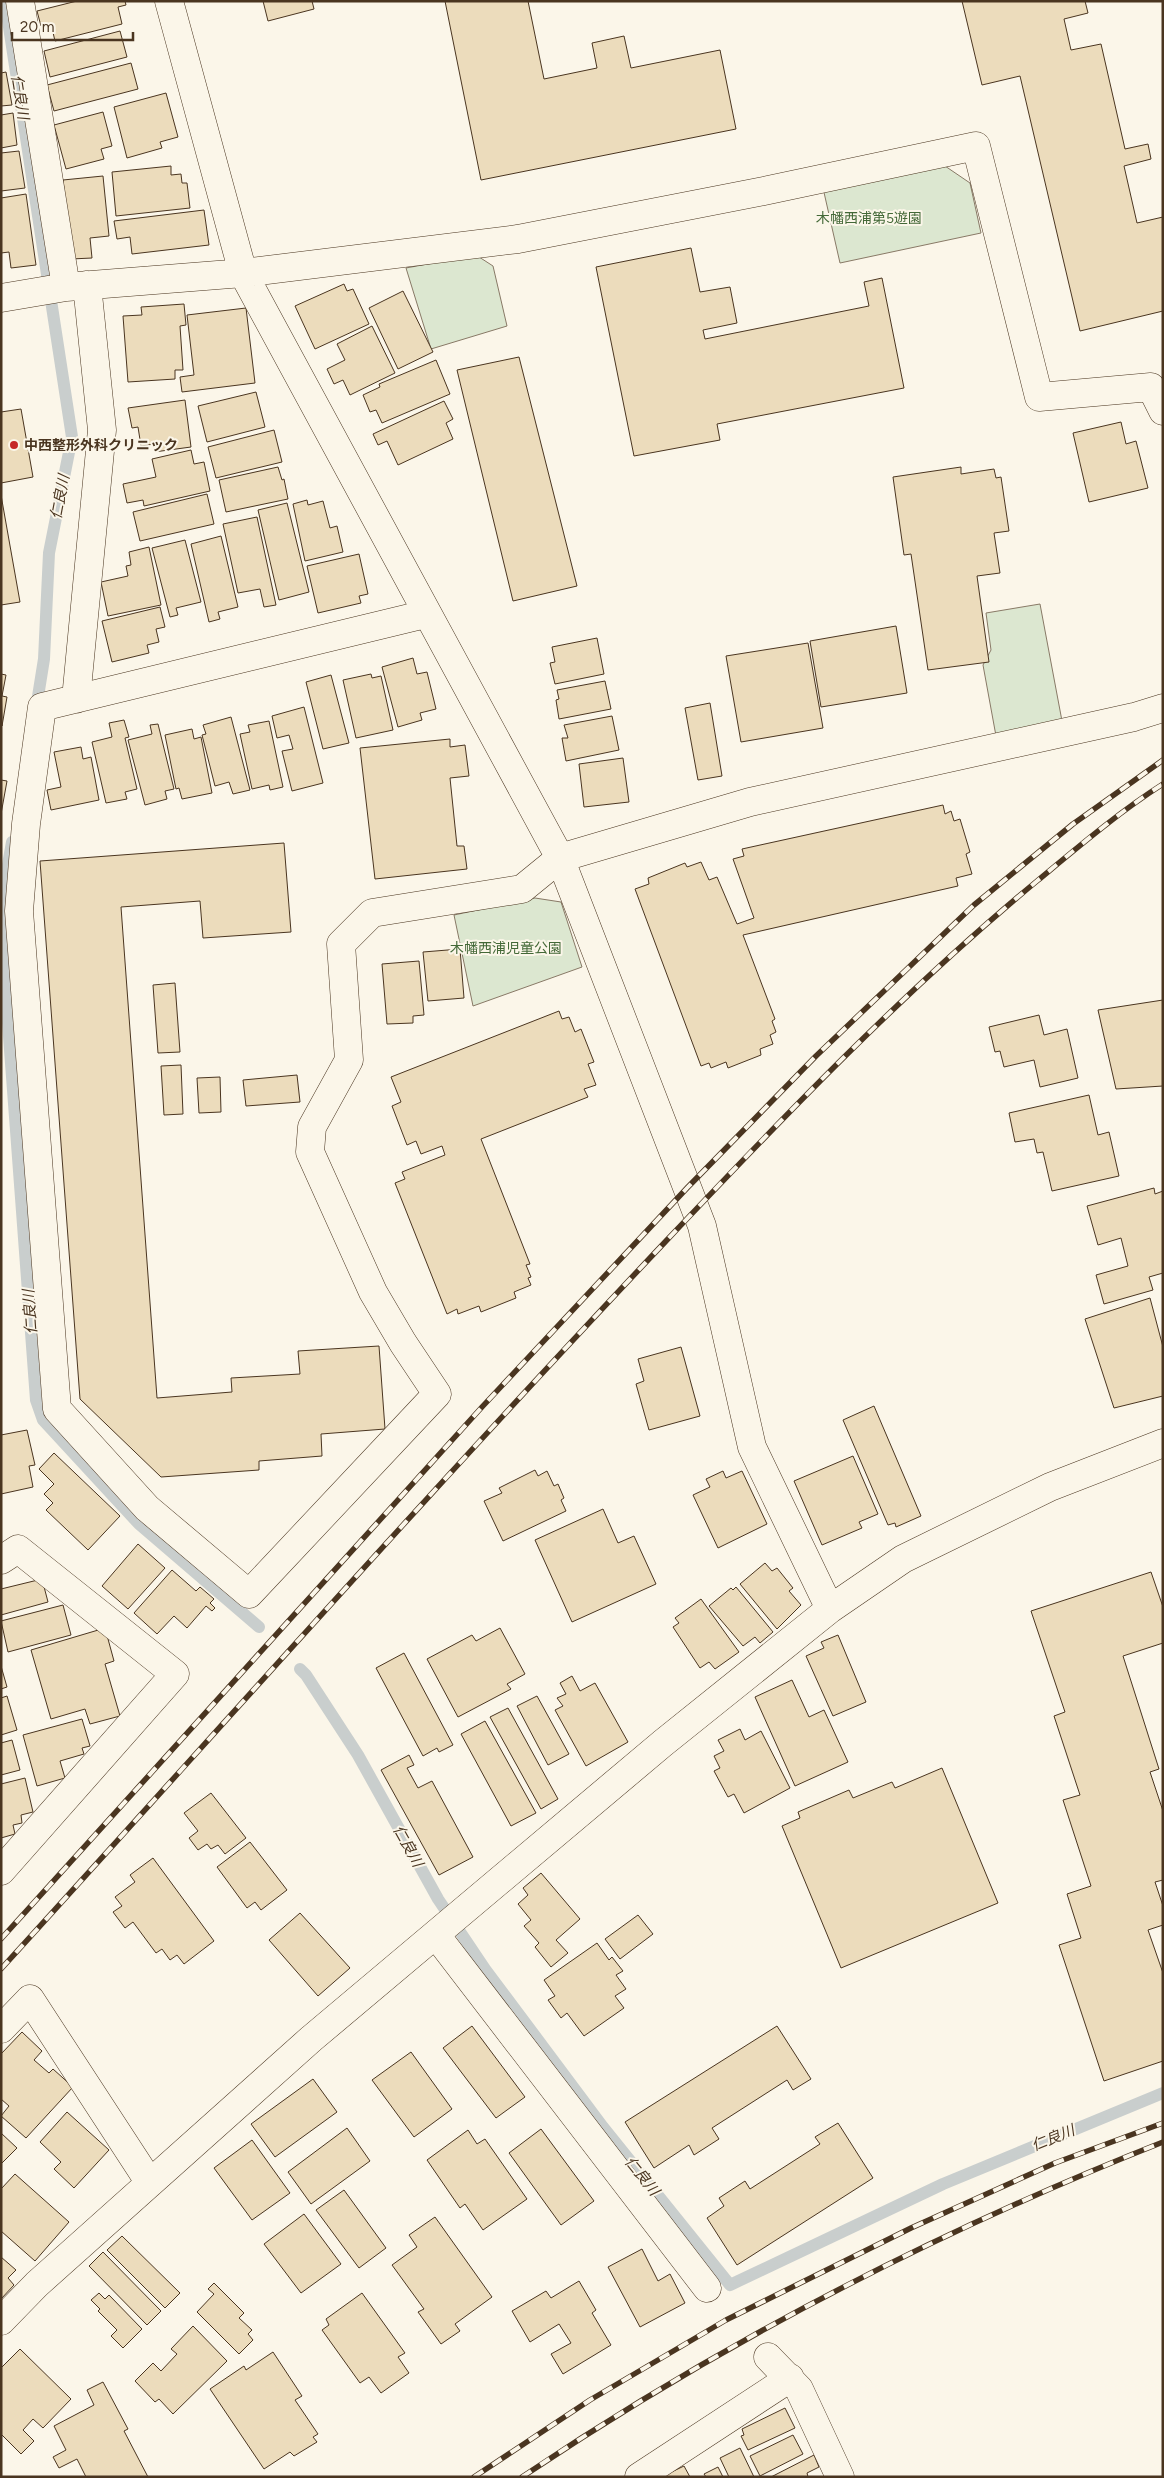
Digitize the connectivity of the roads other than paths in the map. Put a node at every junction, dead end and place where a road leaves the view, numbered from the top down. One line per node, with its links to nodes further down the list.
1 (20, 1): 4 (street)
2 (169, 1): 3 (street)
3 (243, 273): 4 (street); 6 (street); 7 (street)
4 (72, 286): 5 (street); 8 (street)
5 (12, 296)
6 (1163, 412)
7 (426, 614): 8 (street); 10 (street)
8 (76, 699): 10 (street)
9 (1163, 708): 10 (street)
10 (560, 858): 13 (street)
11 (1162, 1445): 13 (street)
12 (1, 1560): 14 (street)
13 (830, 1610): 15 (street)
14 (1, 1871)
15 (437, 1934): 17 (street); 18 (street)
16 (1, 2029): 17 (street)
17 (150, 2183): 19 (street)
18 (707, 2288)
19 (1, 2321)
20 (768, 2356): 21 (street)
21 (790, 2378): 22 (street); 23 (street)
22 (639, 2477)
23 (840, 2477)

